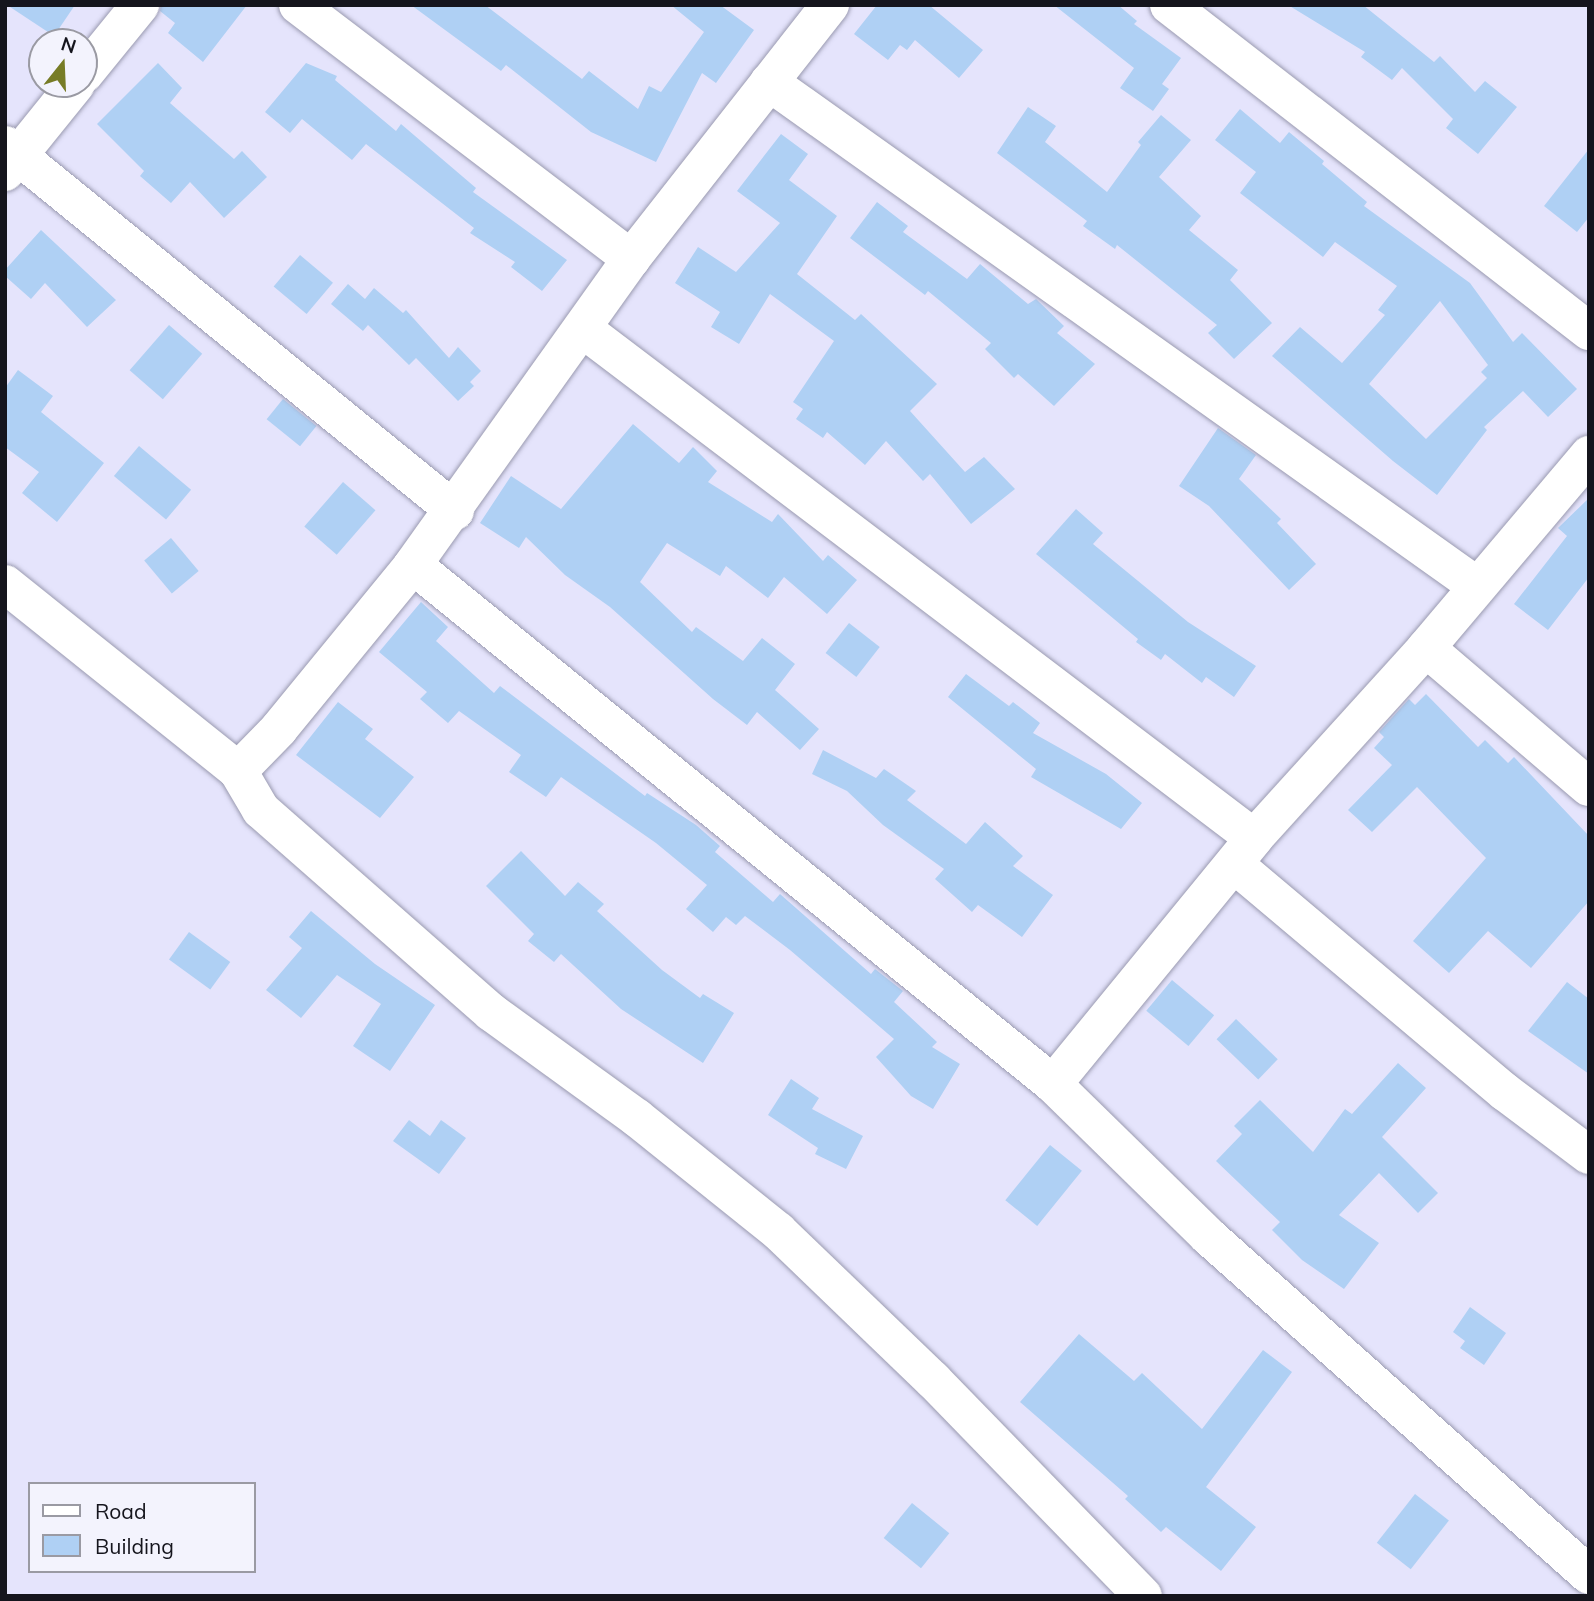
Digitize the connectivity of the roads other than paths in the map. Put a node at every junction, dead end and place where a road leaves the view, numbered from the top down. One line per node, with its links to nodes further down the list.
1 (140, 5): 5 (street)
2 (298, 5): 9 (street)
3 (1170, 5): 11 (street)
4 (815, 11): 6 (street)
5 (98, 57)
6 (769, 82): 9 (street); 16 (street)
7 (63, 98): 8 (street)
8 (9, 157): 13 (street)
9 (631, 259): 10 (street)
10 (583, 329): 13 (street); 20 (street)
11 (1589, 331)
12 (1589, 455): 16 (street)
13 (454, 511): 14 (street)
14 (413, 565): 18 (street); 21 (street)
15 (5, 584): 18 (street)
16 (1477, 586): 17 (street)
17 (1426, 648): 19 (street); 20 (street)
18 (238, 771): 24 (street)
19 (1589, 788)
20 (1244, 851): 21 (street); 22 (street)
21 (1053, 1084): 23 (street)
22 (1589, 1154)
23 (1589, 1575)
24 (1143, 1596)

